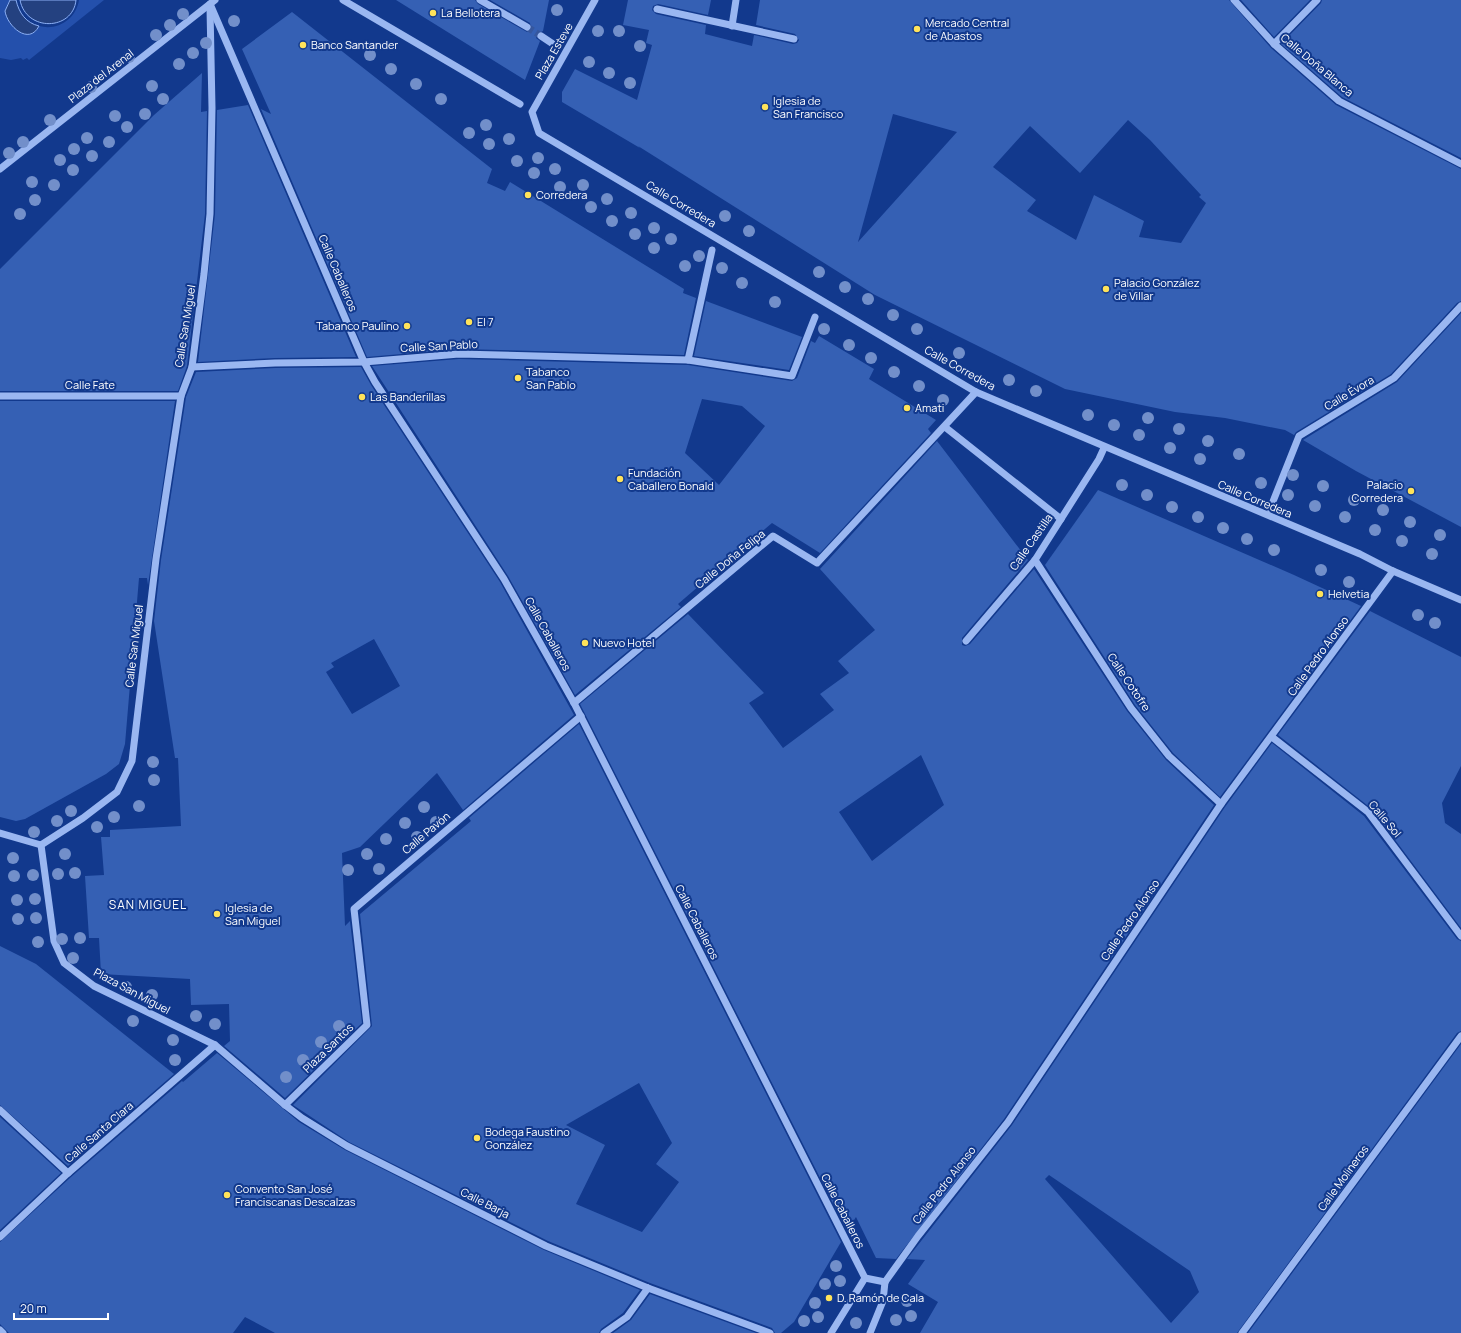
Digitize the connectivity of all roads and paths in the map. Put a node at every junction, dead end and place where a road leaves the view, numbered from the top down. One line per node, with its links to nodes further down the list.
1 (343, 0): 15 (street)
2 (480, 0): 10 (street)
3 (595, 0): 16 (street, Plaza Esteve)
4 (736, 0): 9 (street)
5 (1234, 0): 14 (street, Calle Doña Blanca)
6 (1317, 0): 14 (street)
7 (212, 2): 18 (street, Plaza del Arenal); 23 (street, Calle Caballeros); 24 (street, Calle San Miguel)
8 (657, 9): 9 (street)
9 (732, 26): 12 (street)
10 (527, 27)
11 (541, 36): 13 (street)
12 (794, 39)
13 (553, 44)
14 (1274, 44): 17 (street, Calle Doña Blanca)
15 (520, 104)
16 (532, 112): 25 (street, Calle Corredera)
17 (1461, 164)
18 (0, 169)
19 (712, 250): 22 (street)
20 (1461, 306): 30 (street, Calle Évora)
21 (816, 317): 22 (street, Calle San Pablo)
22 (688, 360): 23 (street, Calle San Pablo)
23 (364, 362): 24 (street, Calle San Pablo); 36 (street, Calle Caballeros)
24 (192, 367): 27 (street, Calle San Miguel)
25 (976, 392): 28 (street, Calle Doña Felipa); 29 (street, Calle Corredera)
26 (0, 396): 27 (street, Calle Fate)
27 (181, 396): 41 (street, Calle San Miguel)
28 (945, 427): 31 (street); 36 (street, Calle Doña Felipa)
29 (1104, 448): 31 (street, Calle Castilla); 33 (street, Calle Corredera)
30 (1270, 509)
31 (1061, 519): 32 (street, Calle Castilla)
32 (1036, 560): 35 (street, Calle Castilla); 39 (street, Calle Cotofre)
33 (1393, 571): 34 (street, Calle Corredera); 38 (street, Calle Pedro Alonso)
34 (1461, 600)
35 (966, 641)
36 (574, 703): 37 (street, Calle Caballeros)
37 (581, 716): 43 (street, Calle Pavón); 50 (street, Calle Caballeros)
38 (1272, 737): 39 (street, Calle Pedro Alonso); 42 (street, Calle Sol)
39 (1221, 804): 51 (street, Calle Pedro Alonso)
40 (0, 833): 41 (street)
41 (41, 845): 45 (street, Plaza San Miguel)
42 (1461, 936)
43 (364, 998): 46 (street, Plaza Santos)
44 (1461, 1036): 59 (street, Calle Molineros)
45 (215, 1045): 46 (street, Calle Barja); 48 (street, Calle Santa Clara)
46 (285, 1105): 52 (street, Calle Barja)
47 (0, 1110): 48 (street)
48 (68, 1173): 49 (street, Calle Santa Clara)
49 (0, 1237)
50 (865, 1278): 51 (street); 57 (street)
51 (885, 1282): 58 (street)
52 (648, 1288): 55 (street); 56 (street, Calle Barja)
53 (0, 1330): 54 (street)
54 (3, 1333)
55 (604, 1333)
56 (770, 1333)
57 (831, 1333)
58 (870, 1333)
59 (1242, 1333)

